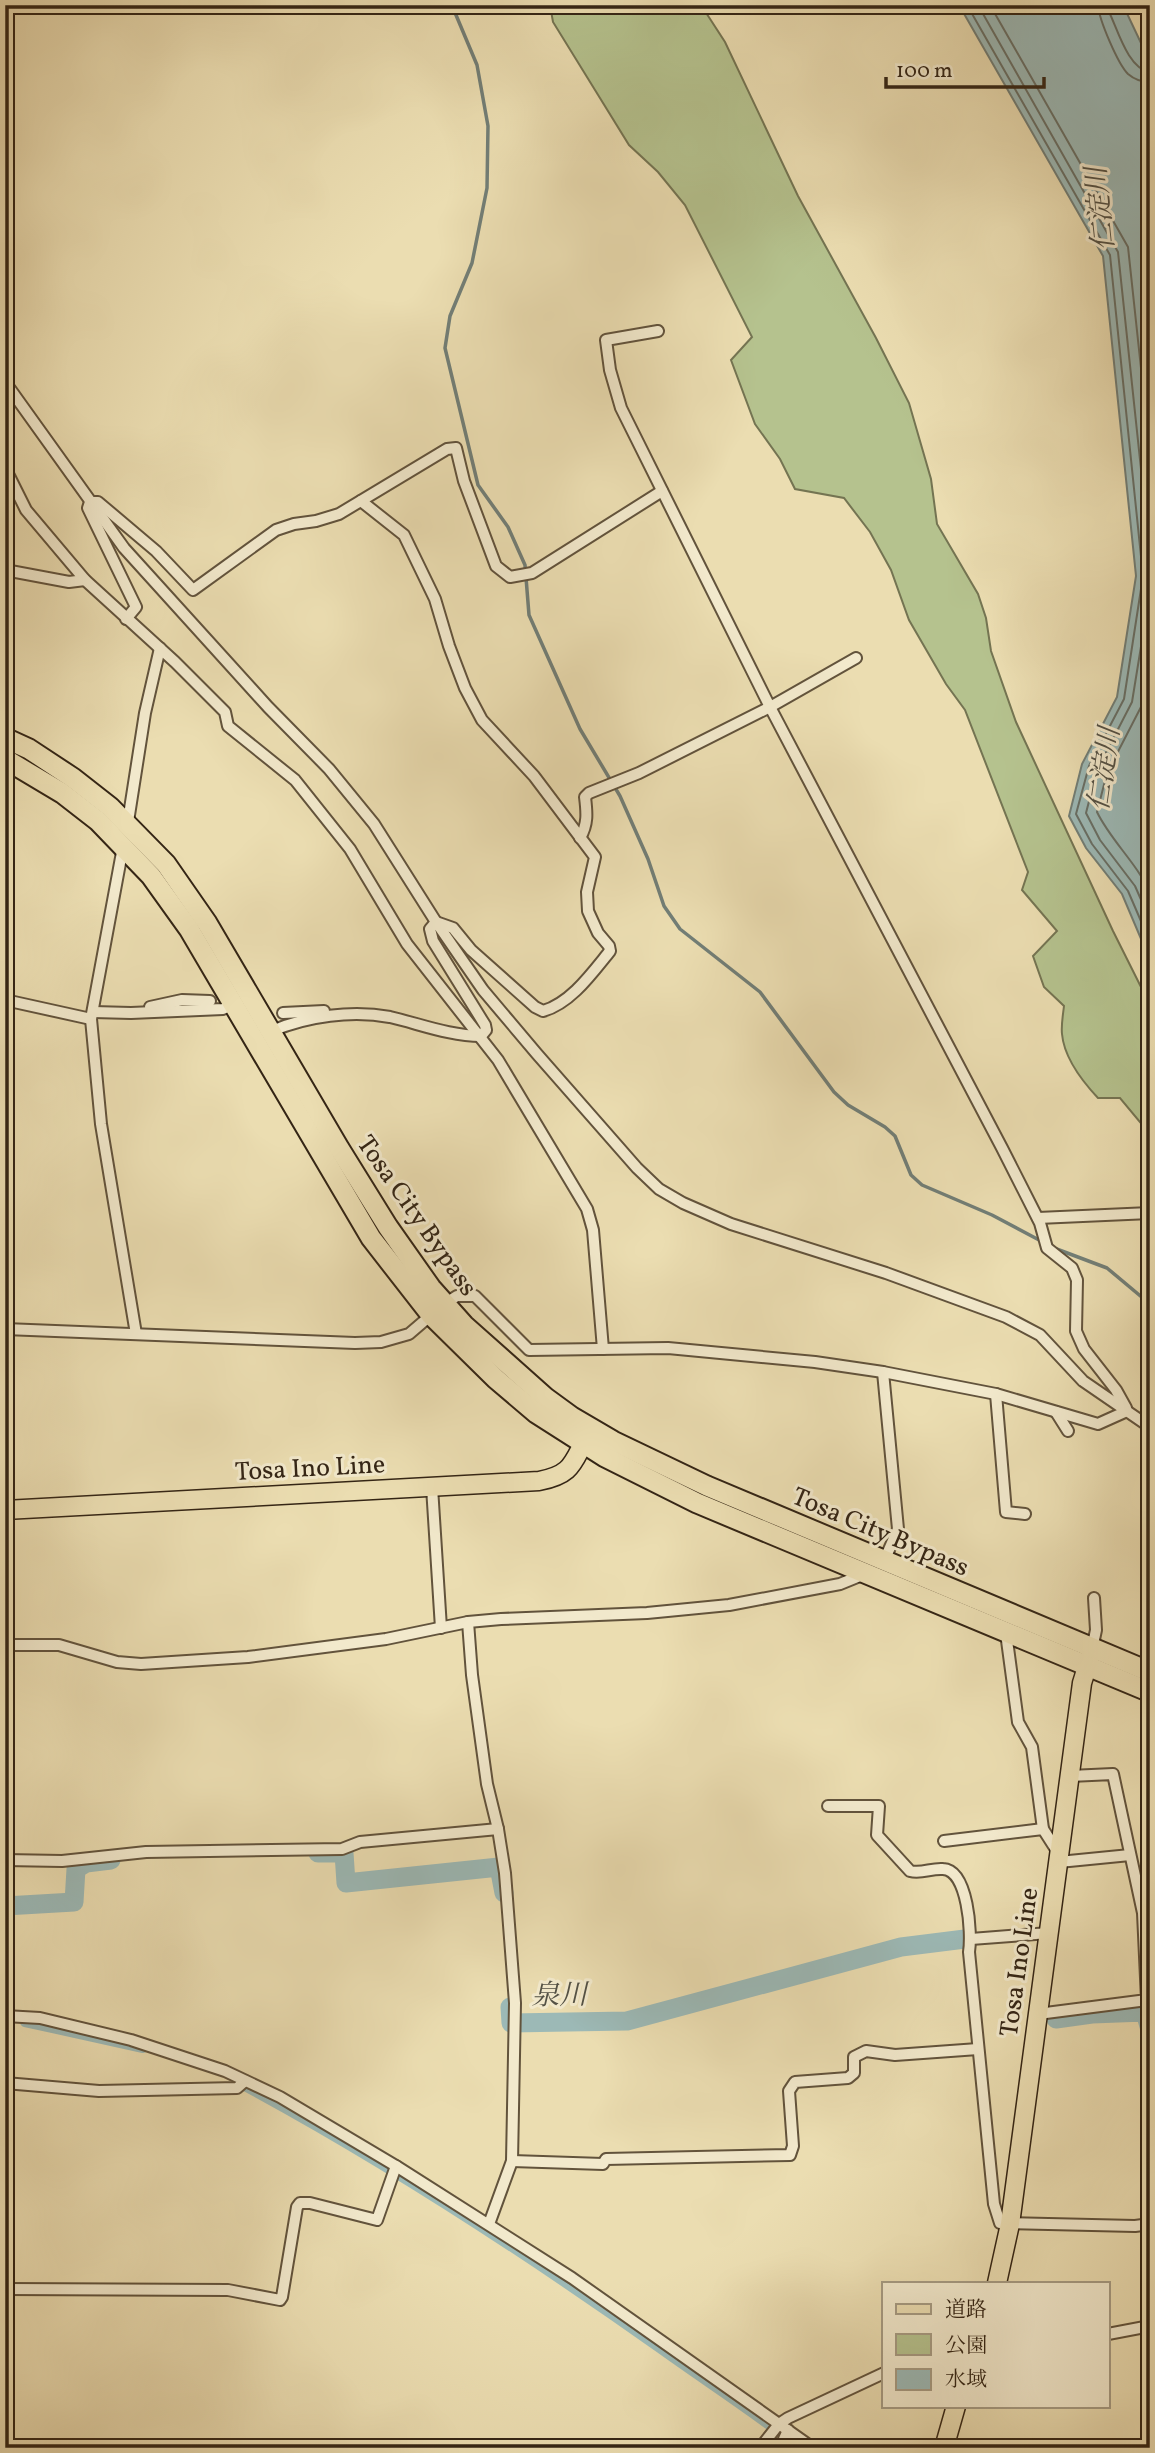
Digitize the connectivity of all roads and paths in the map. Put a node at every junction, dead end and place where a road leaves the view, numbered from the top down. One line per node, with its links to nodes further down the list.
1 (658, 331): 4 (street)
2 (5, 382): 6 (street)
3 (5, 468): 8 (street)
4 (662, 491): 5 (street); 12 (street)
5 (361, 501): 6 (street); 16 (street)
6 (90, 502): 9 (street); 18 (street)
7 (5, 570): 8 (street)
8 (86, 580): 9 (street)
9 (126, 619): 10 (street)
10 (160, 648): 15 (street); 27 (street)
11 (856, 658): 12 (street)
12 (770, 707): 16 (street); 29 (street)
13 (5, 738): 15 (highway, Tosa City Bypass)
14 (5, 759): 17 (highway, Tosa City Bypass)
15 (128, 826): 17 (street); 26 (highway, Tosa City Bypass)
16 (580, 838): 18 (street)
17 (123, 845): 21 (highway, Tosa City Bypass); 25 (street)
18 (436, 922): 27 (street); 36 (street)
19 (5, 1000): 25 (street)
20 (210, 1001): 22 (street)
21 (234, 1004): 22 (street); 30 (highway, Tosa City Bypass)
22 (131, 1013): 25 (street)
23 (283, 1013): 24 (street)
24 (364, 1014): 26 (street); 27 (street)
25 (92, 1015): 32 (street)
26 (272, 1031): 30 (highway, Tosa City Bypass)
27 (481, 1036): 33 (street)
28 (1150, 1213): 29 (street)
29 (1038, 1218): 36 (street)
30 (438, 1310): 32 (street); 33 (street); 40 (highway, Tosa City Bypass)
31 (5, 1329): 32 (street)
32 (136, 1334)
33 (603, 1349): 34 (street)
34 (883, 1372): 35 (street); 44 (street)
35 (996, 1394): 37 (street); 43 (street)
36 (1127, 1411): 37 (street); 38 (street)
37 (1056, 1412): 39 (street)
38 (1150, 1427)
39 (1068, 1431)
40 (587, 1436): 41 (main road, Tosa Ino Line); 44 (highway, Tosa City Bypass); 45 (highway, Tosa City Bypass)
41 (432, 1487): 42 (main road, Tosa Ino Line); 48 (street)
42 (5, 1510)
43 (1024, 1514)
44 (883, 1560): 45 (street); 51 (highway, Tosa City Bypass)
45 (866, 1573): 47 (street); 49 (highway, Tosa City Bypass)
46 (1094, 1598): 51 (street)
47 (468, 1622): 48 (street); 56 (street)
48 (441, 1628): 50 (street)
49 (1006, 1633): 51 (highway, Tosa City Bypass); 57 (street)
50 (5, 1641)
51 (1089, 1658): 52 (highway, Tosa City Bypass); 53 (highway, Tosa City Bypass); 54 (main road, Tosa Ino Line)
52 (1150, 1672)
53 (1150, 1692)
54 (1070, 1776): 59 (street); 60 (main road, Tosa Ino Line)
55 (828, 1806): 63 (street)
56 (498, 1829): 61 (street); 69 (street)
57 (1043, 1829): 58 (street); 60 (street)
58 (944, 1841)
59 (1130, 1855): 60 (street); 64 (street)
60 (1059, 1858): 62 (main road, Tosa Ino Line)
61 (5, 1860)
62 (1049, 1933): 63 (street); 64 (main road, Tosa Ino Line)
63 (971, 1939): 66 (street)
64 (1038, 2014): 72 (main road, Tosa Ino Line)
65 (5, 2016): 68 (street)
66 (978, 2049): 69 (street); 72 (street)
67 (5, 2083): 68 (street)
68 (241, 2084): 70 (street)
69 (512, 2161): 71 (street)
70 (396, 2166): 71 (street); 75 (street)
71 (489, 2224): 80 (street)
72 (1010, 2224): 73 (street); 74 (main road, Tosa Ino Line)
73 (1150, 2224)
74 (998, 2282)
75 (5, 2289)
76 (1150, 2326): 77 (street)
77 (1110, 2334)
78 (882, 2374): 80 (street)
79 (955, 2408): 83 (main road)
80 (781, 2434): 81 (street); 82 (street)
81 (760, 2448)
82 (813, 2448)
83 (944, 2448)

